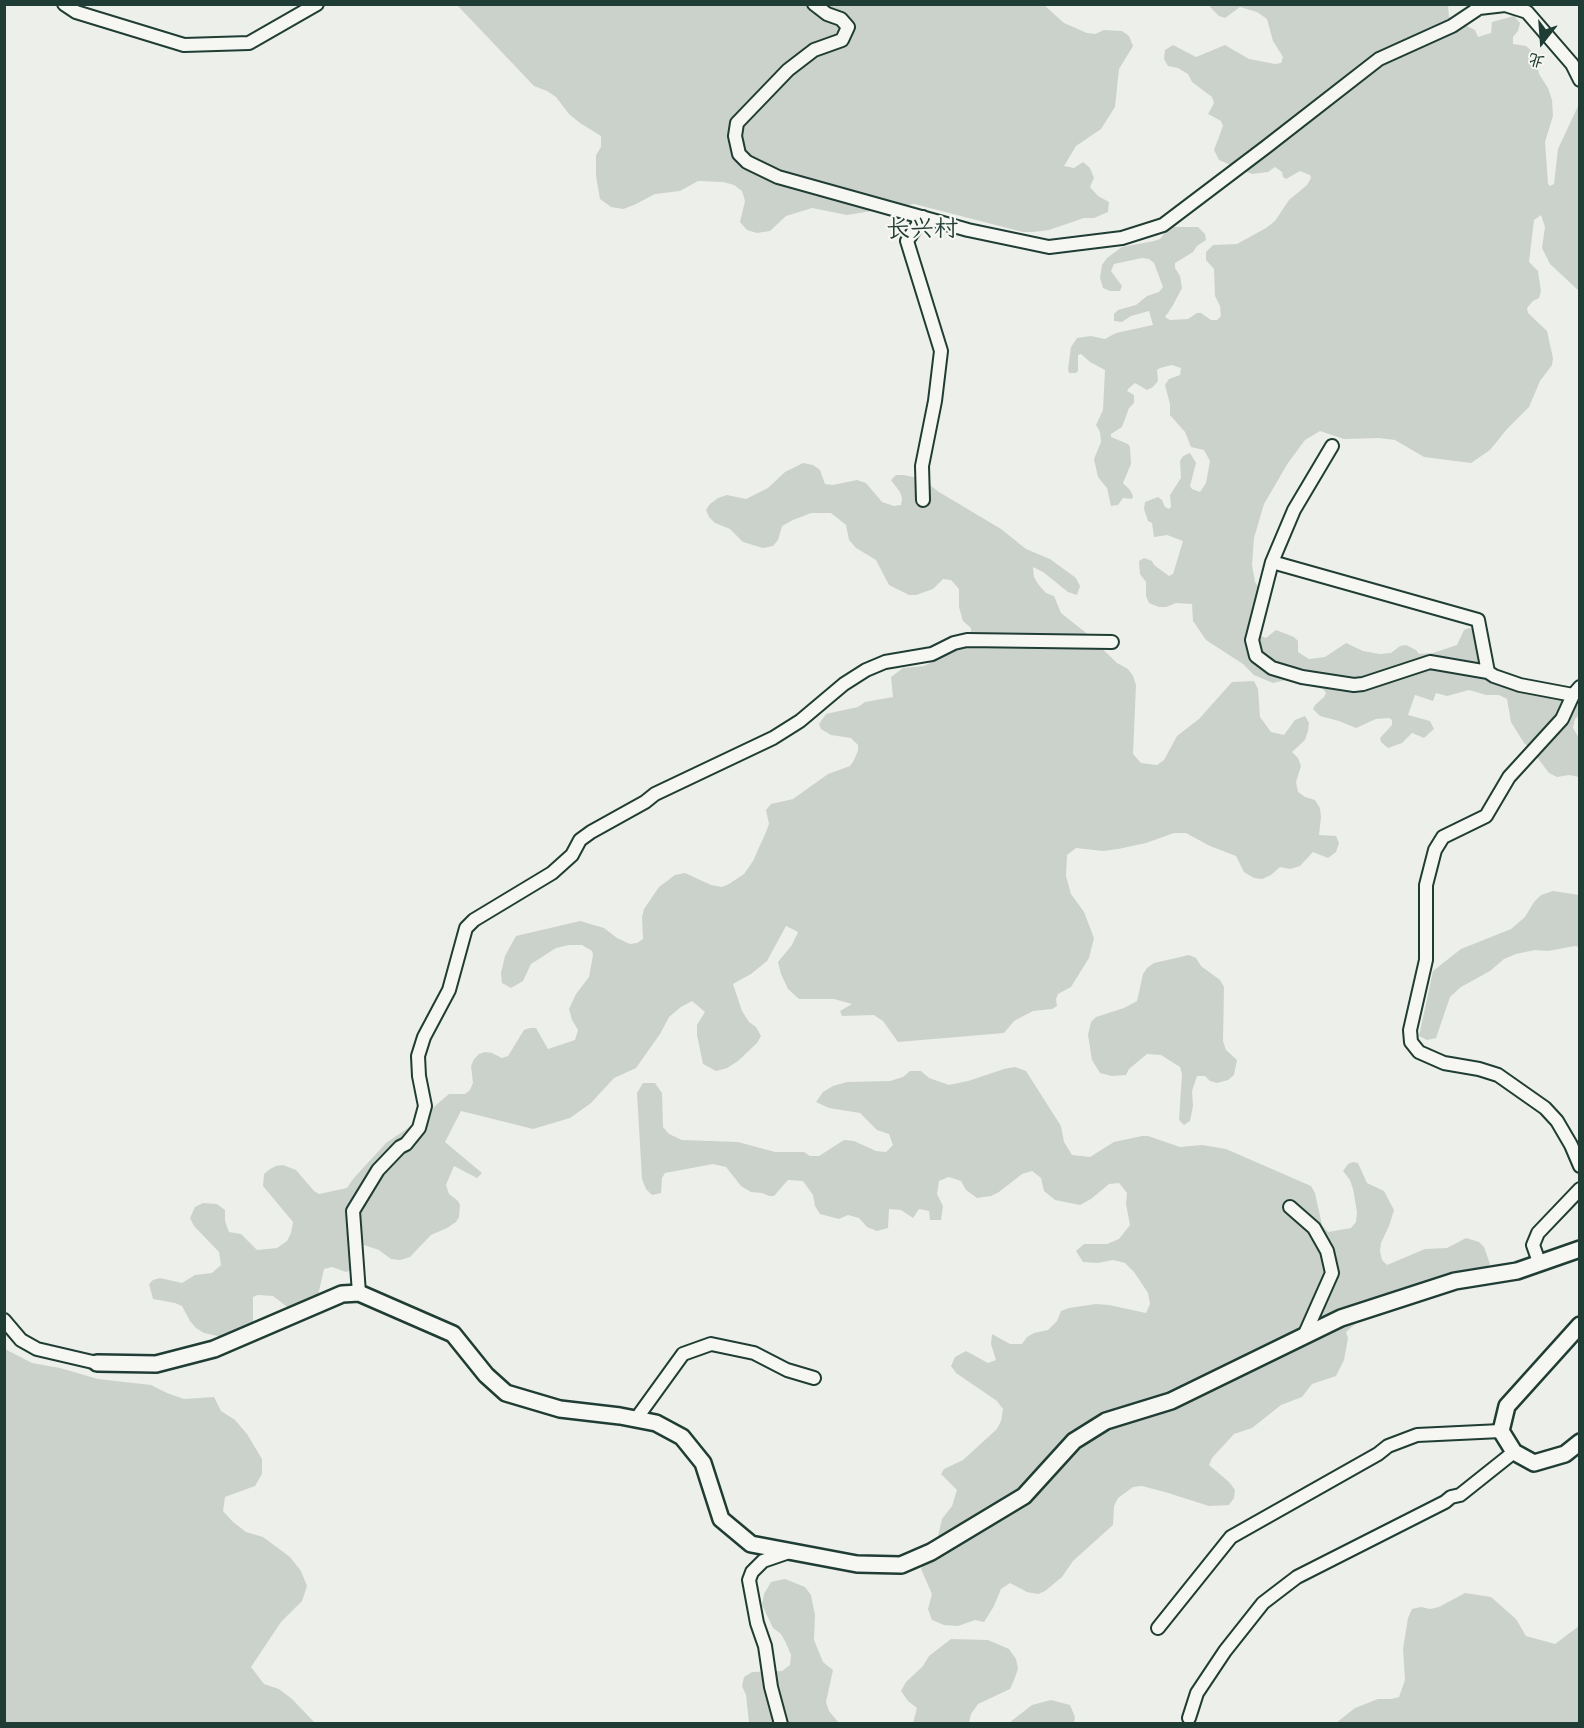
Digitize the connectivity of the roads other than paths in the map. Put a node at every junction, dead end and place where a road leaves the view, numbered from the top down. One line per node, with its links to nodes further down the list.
1 (64, 4): 2 (street)
2 (317, 4)
3 (814, 4): 6 (street)
4 (1492, 6): 5 (street); 6 (street)
5 (1580, 80)
6 (923, 217): 8 (street)
7 (1332, 446): 9 (street)
8 (923, 500)
9 (1272, 562): 11 (street); 11 (street)
10 (1112, 642): 18 (street)
11 (1488, 672): 12 (street)
12 (1576, 691): 13 (street)
13 (1580, 1166)
14 (1580, 1189): 17 (street)
15 (1290, 1207): 21 (street)
16 (1580, 1249): 17 (street)
17 (1539, 1262): 21 (street)
18 (359, 1293): 22 (street); 24 (street)
19 (4, 1320): 22 (street)
20 (1580, 1325): 25 (street)
21 (1304, 1336): 28 (street)
22 (97, 1363)
23 (814, 1378): 24 (street)
24 (636, 1419): 28 (street)
25 (1501, 1431): 27 (street); 29 (street)
26 (1580, 1442): 27 (street)
27 (1514, 1452): 30 (street)
28 (792, 1551): 31 (street)
29 (1158, 1628)
30 (1188, 1718)
31 (781, 1724)

